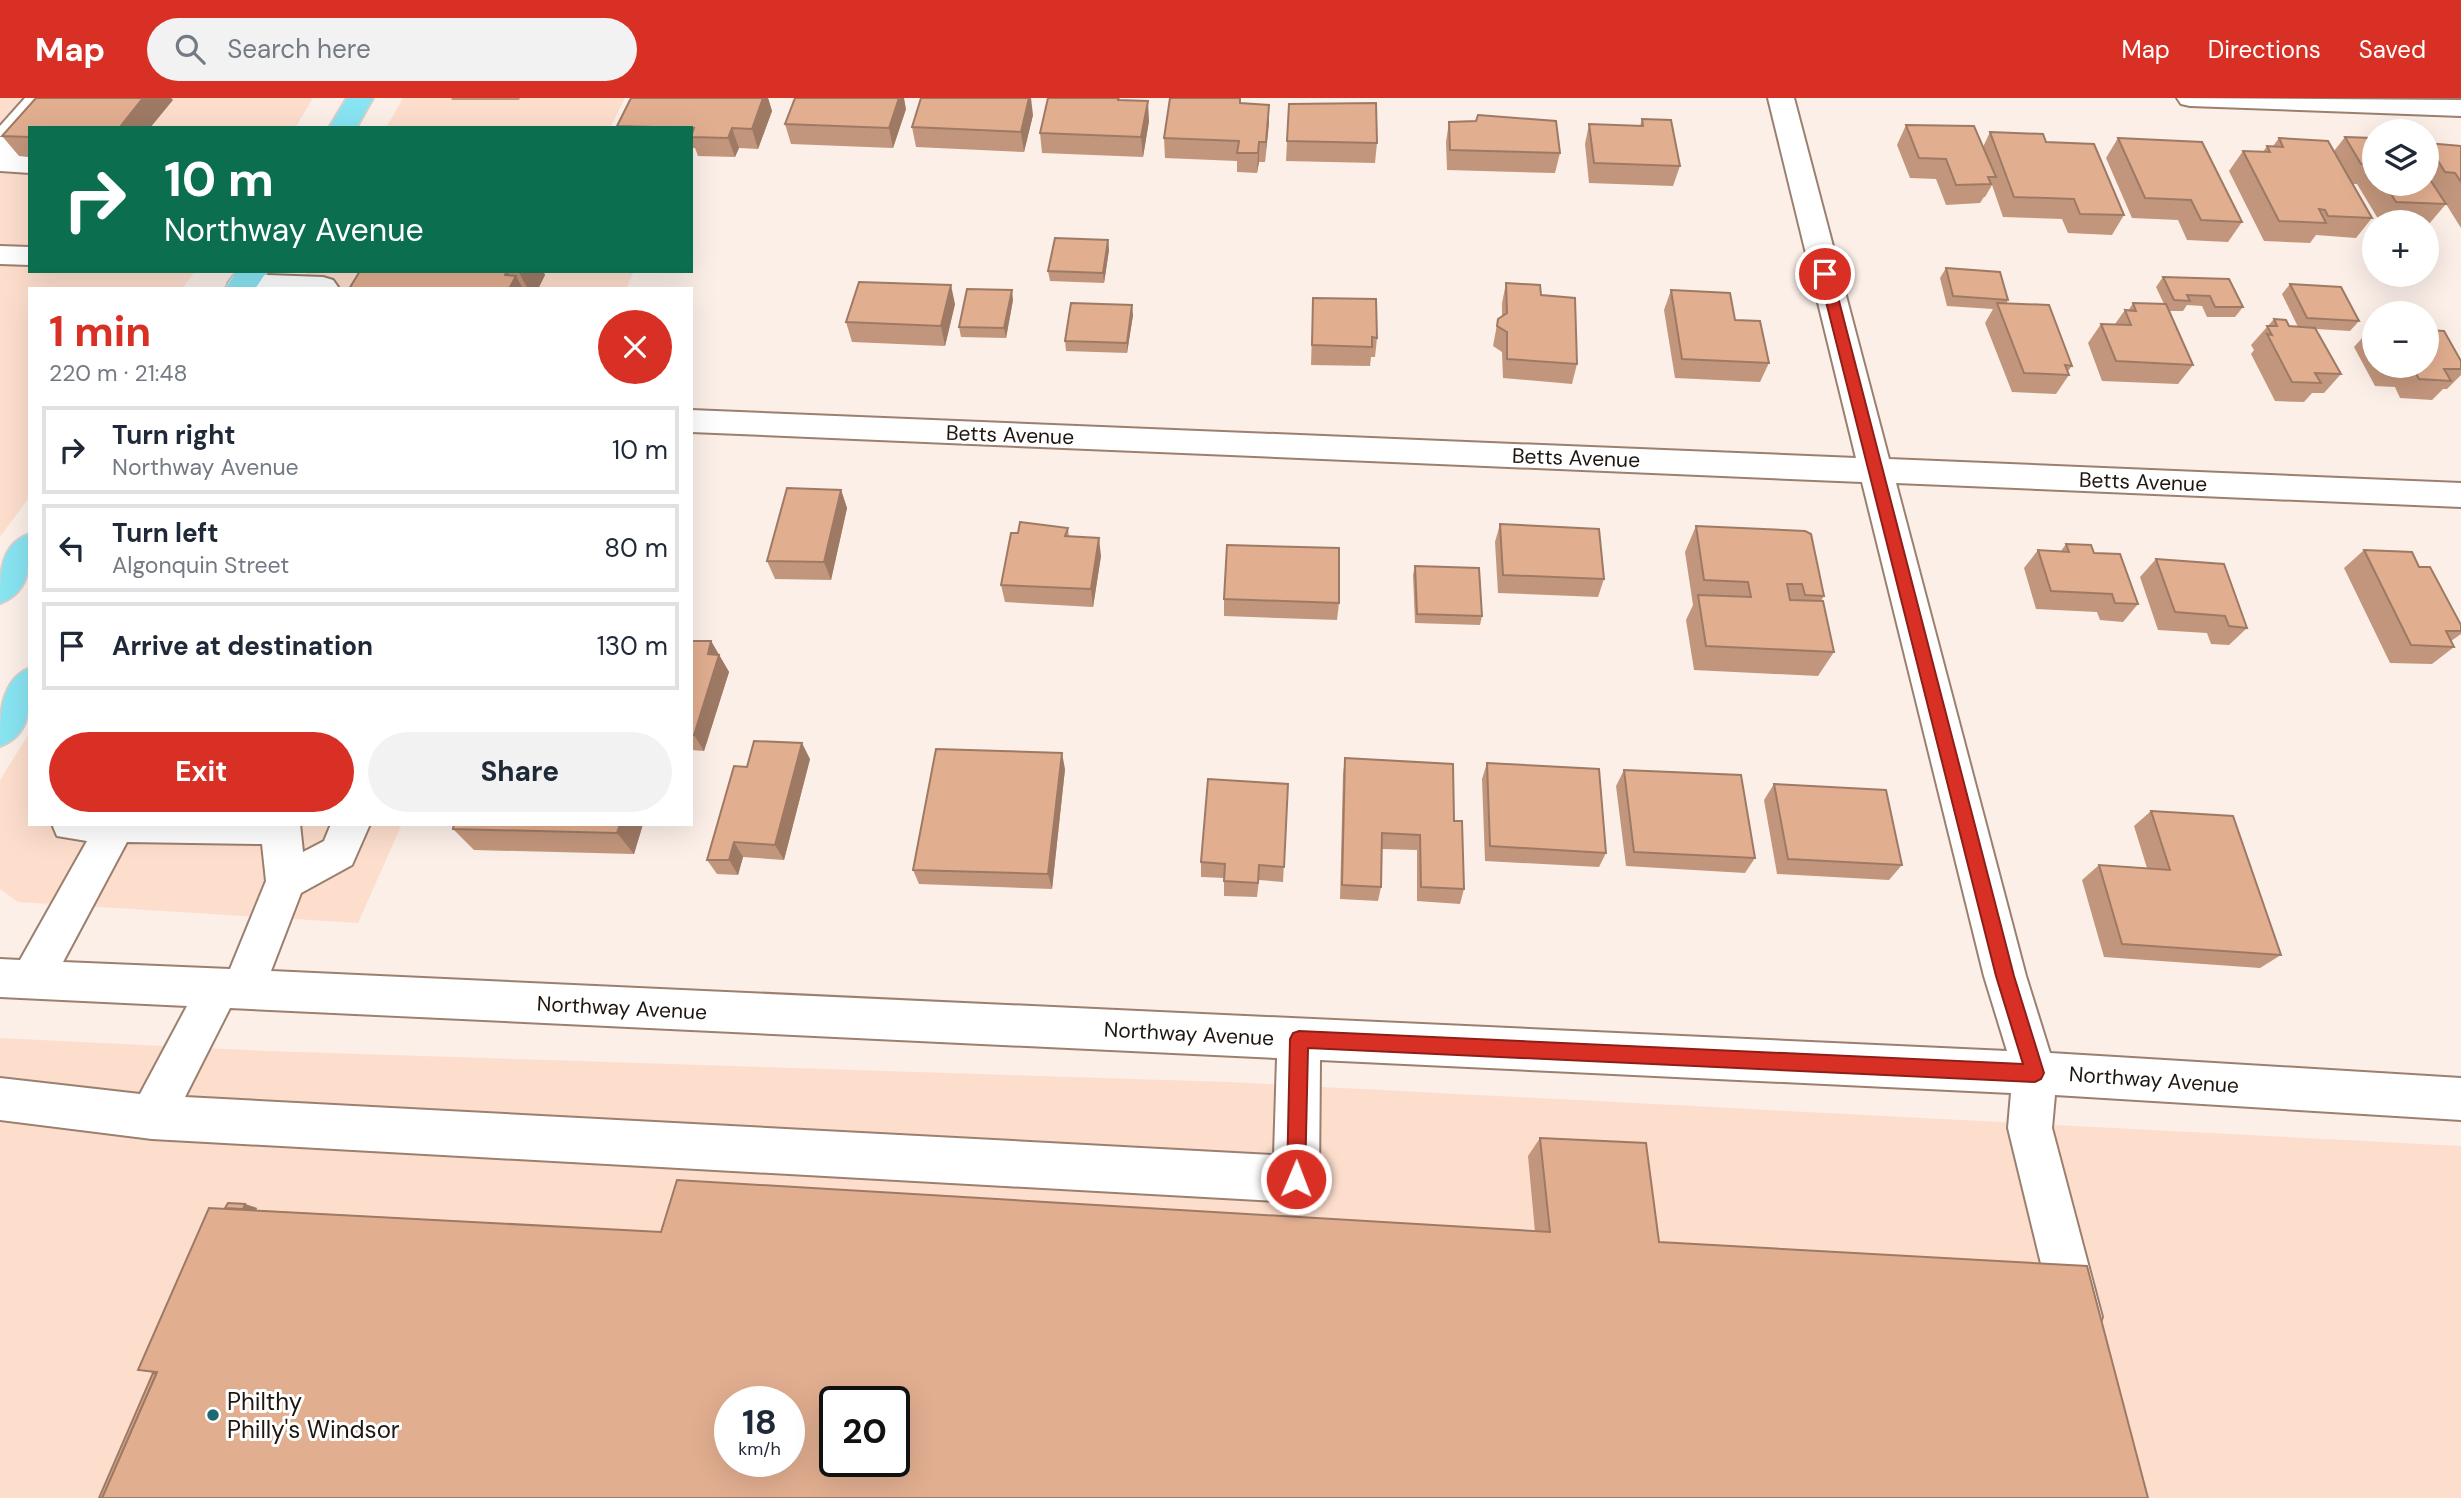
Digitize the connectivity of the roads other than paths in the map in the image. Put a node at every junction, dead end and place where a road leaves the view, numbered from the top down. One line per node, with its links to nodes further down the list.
1 (40, 98): 7 (street)
2 (360, 98): 6 (main road)
3 (1780, 98): 13 (street)
4 (2190, 98): 5 (street)
5 (2461, 108)
6 (343, 126)
7 (28, 165)
8 (0, 254): 9 (street)
9 (28, 256)
10 (245, 281): 11 (street)
11 (323, 287)
12 (693, 421): 13 (street, Betts Avenue)
13 (1876, 471): 14 (street, Betts Avenue); 26 (street)
14 (2461, 495)
15 (28, 550): 16 (main road)
16 (0, 589)
17 (28, 687): 18 (main road)
18 (12, 724)
19 (115, 826): 23 (street)
20 (280, 826): 22 (street)
21 (350, 826): 22 (street)
22 (286, 881): 24 (street)
23 (16, 979): 24 (street, Northway Avenue)
24 (230, 990): 25 (street, Northway Avenue); 29 (street)
25 (1299, 1039): 26 (street, Northway Avenue); 29 (street)
26 (2035, 1073): 28 (street, Northway Avenue); 30 (street)
27 (0, 1099): 29 (street)
28 (2461, 1099)
29 (152, 1117)
30 (2090, 1363)

